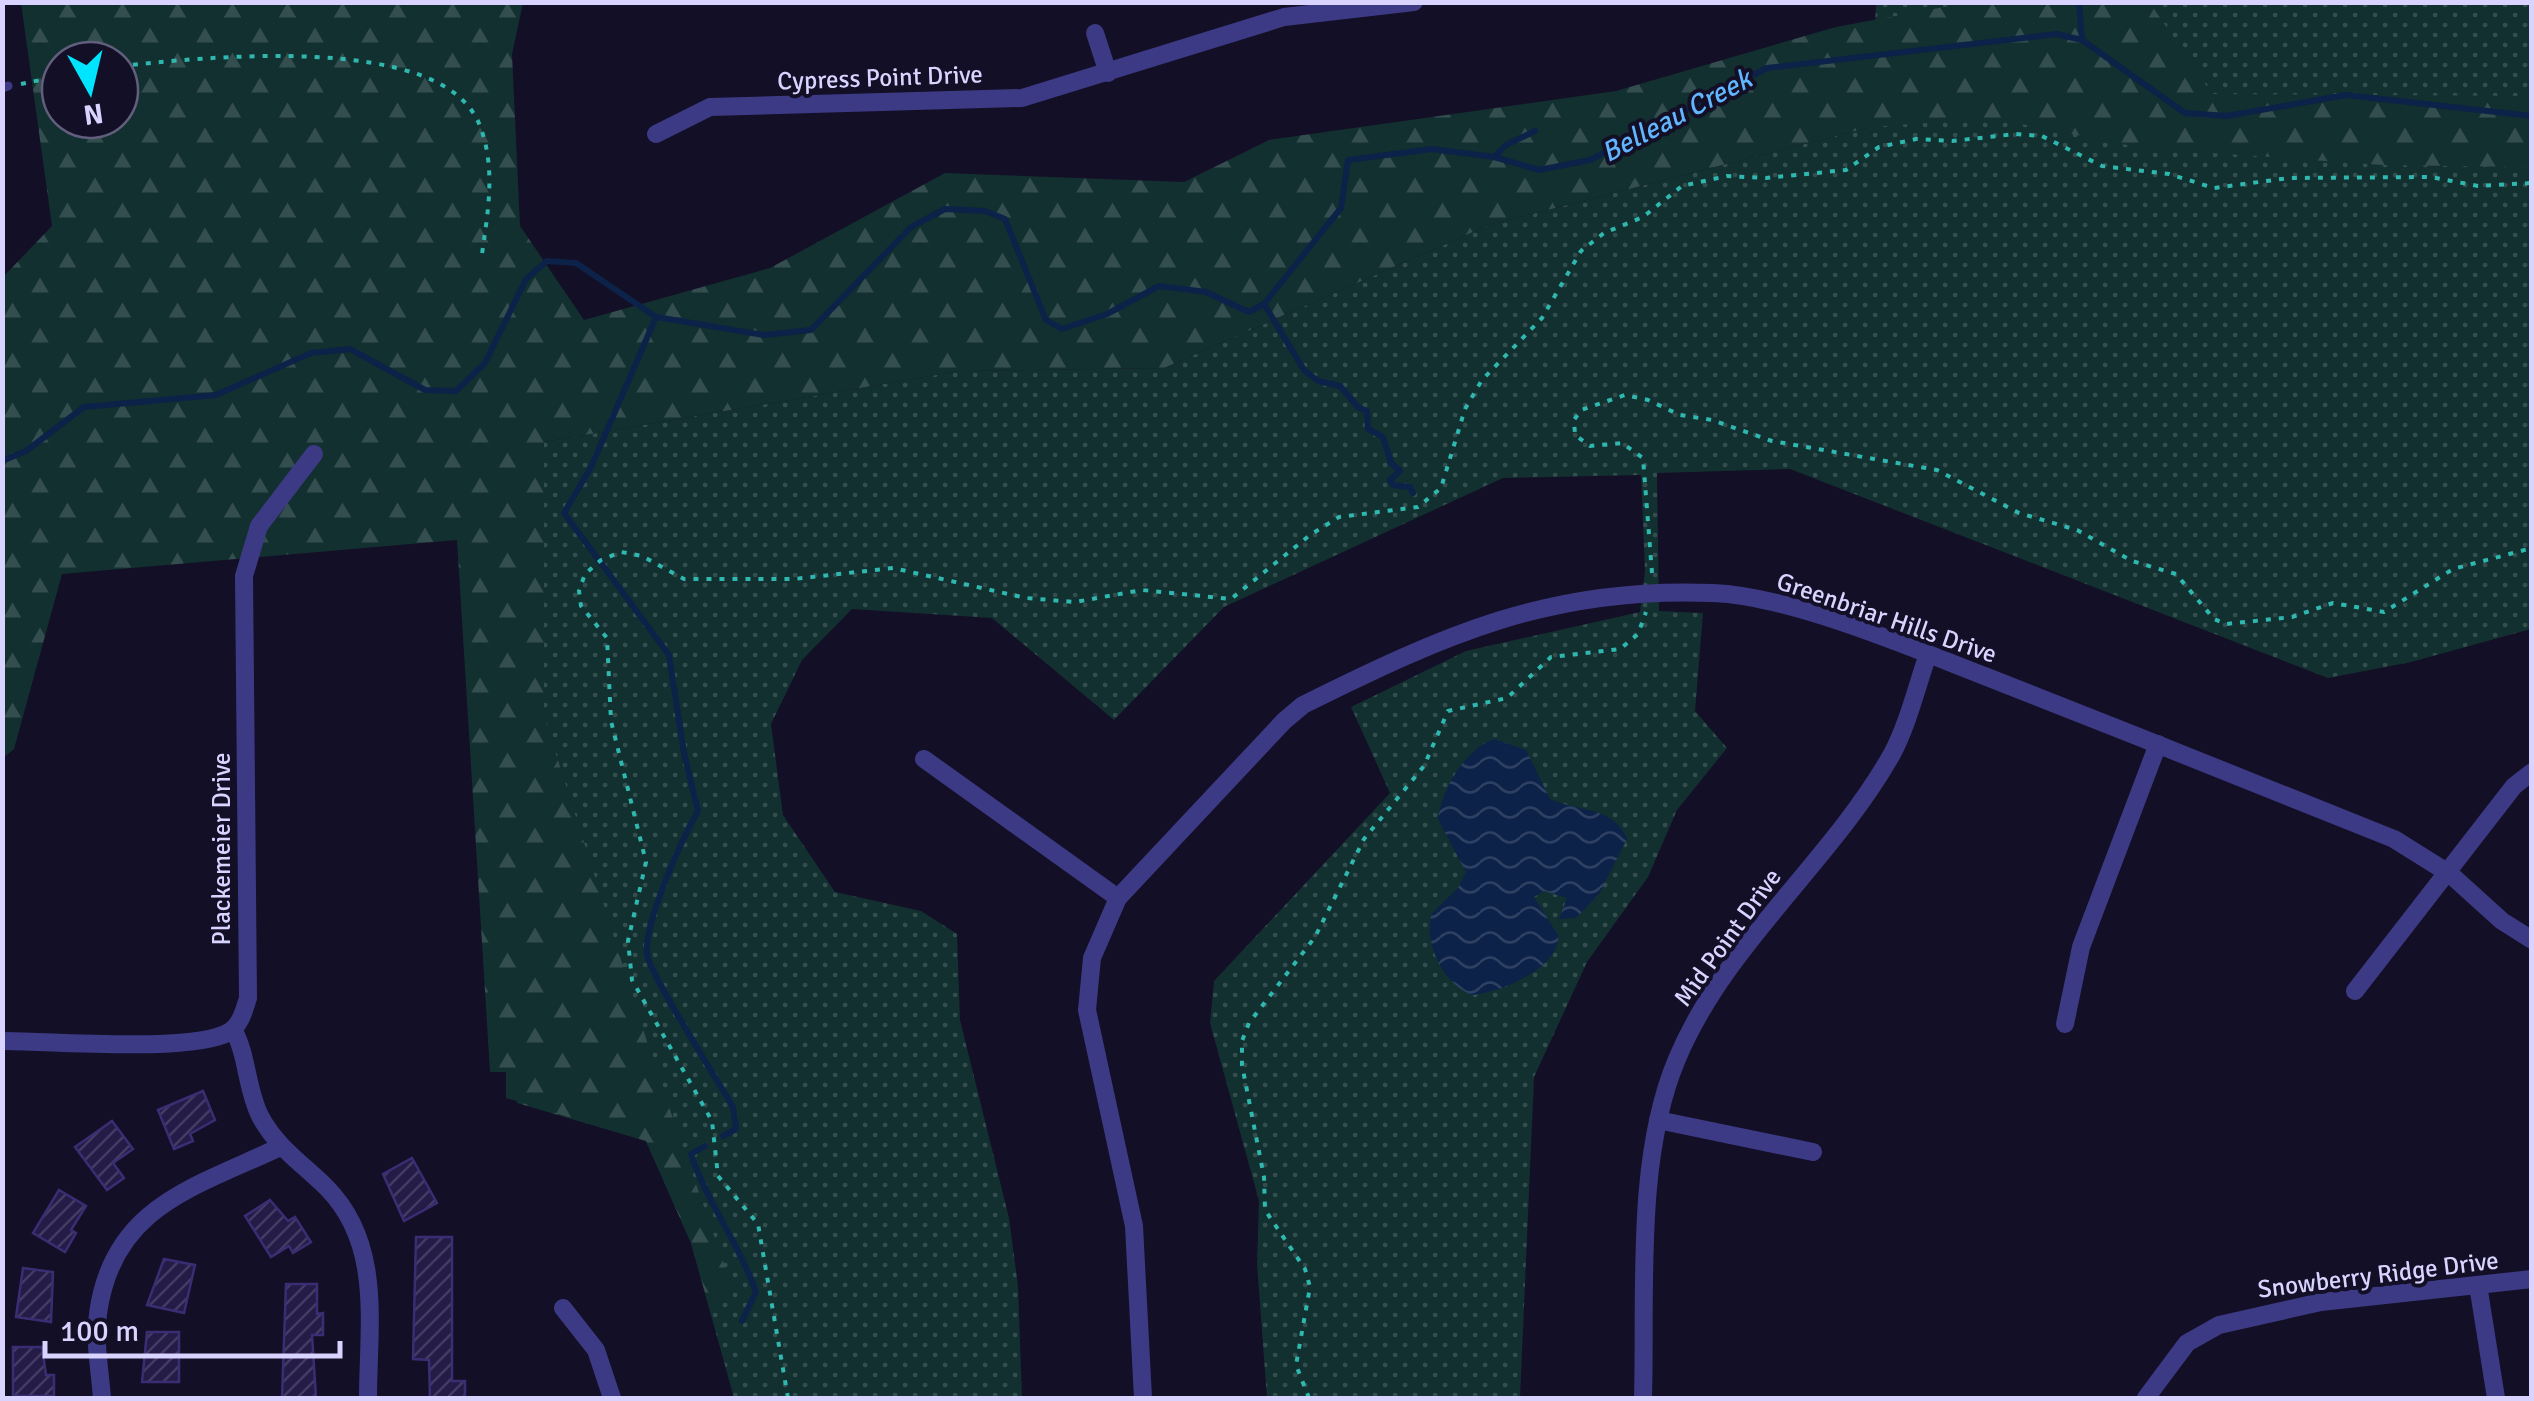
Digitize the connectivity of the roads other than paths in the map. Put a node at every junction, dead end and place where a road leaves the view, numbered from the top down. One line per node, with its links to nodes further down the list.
1 (1414, 2): 3 (street, Cypress Point Drive)
2 (1095, 33): 3 (street)
3 (1108, 72): 4 (street, Cypress Point Drive)
4 (656, 134)
5 (314, 454): 15 (street, Plackemeier Drive)
6 (1928, 654): 7 (street, Greenbriar Hills Drive); 11 (street, Greenbriar Hills Drive); 17 (street, Mid Point Drive)
7 (2158, 744): 10 (street, Greenbriar Hills Drive); 14 (street)
8 (924, 759): 11 (street)
9 (2532, 772): 10 (street)
10 (2450, 874): 12 (street, Greenbriar Hills Drive); 13 (street)
11 (1118, 898): 26 (street, Greenbriar Hills Drive)
12 (2532, 940)
13 (2355, 992)
14 (2065, 1024)
15 (233, 1029): 16 (street); 18 (street)
16 (2, 1041)
17 (1658, 1120): 19 (street); 27 (street, Mid Point Drive)
18 (280, 1146): 23 (street); 24 (street)
19 (1812, 1152)
20 (2532, 1280): 21 (street, Snowberry Ridge Drive)
21 (2478, 1285): 28 (street, Snowberry Ridge Drive); 29 (street)
22 (563, 1308): 25 (street)
23 (102, 1398)
24 (368, 1398)
25 (612, 1398)
26 (1142, 1398)
27 (1642, 1398)
28 (2146, 1398)
29 (2496, 1398)

